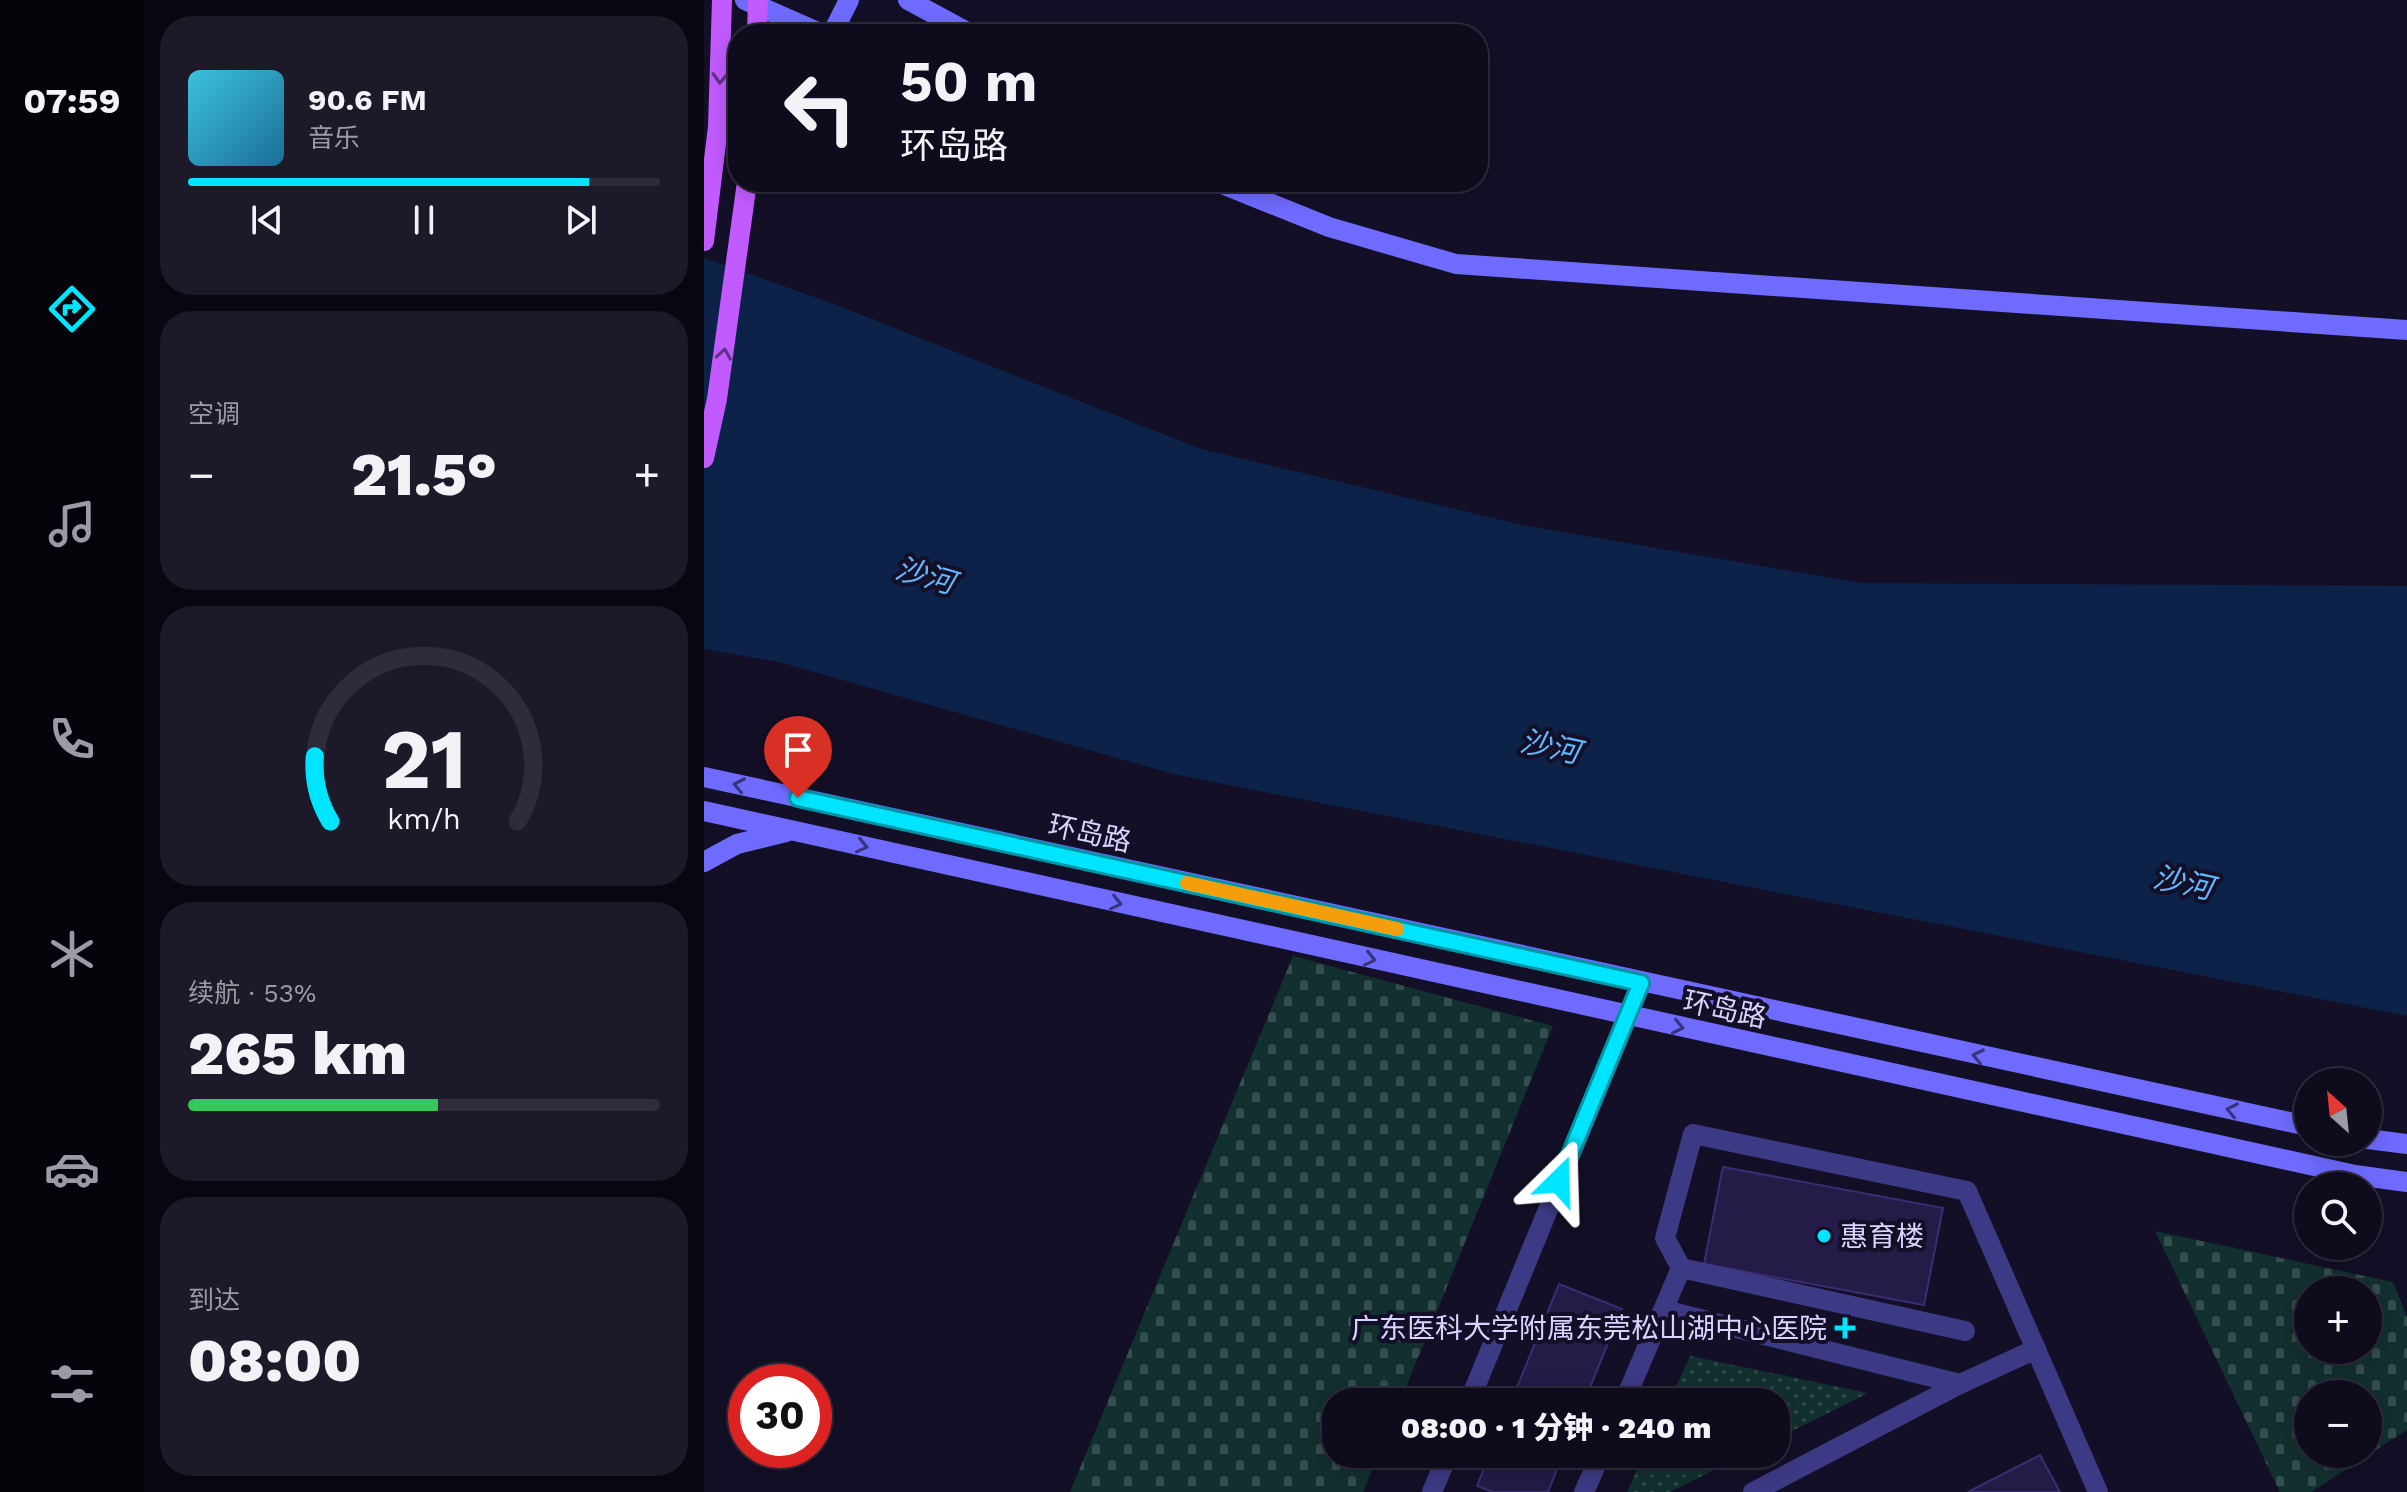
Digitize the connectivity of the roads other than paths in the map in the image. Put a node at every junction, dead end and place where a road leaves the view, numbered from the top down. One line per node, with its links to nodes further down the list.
1 (722, 0): 12 (main road, one-way to 12)
2 (745, 0): 7 (main road)
3 (758, 0): 6 (main road, bridge)
4 (849, 0): 8 (main road)
5 (908, 0): 9 (main road)
6 (757, 24)
7 (799, 24)
8 (837, 24)
9 (952, 24)
10 (746, 192): 14 (main road, one-way to 10)
11 (1242, 192): 13 (main road)
12 (704, 241)
13 (2407, 330)
14 (704, 458)
15 (704, 777): 19 (main road, 环岛路, one-way to 15)
16 (704, 811): 17 (main road, 环岛路)
17 (790, 830): 18 (main road); 20 (main road, 环岛路, one-way to 20)
18 (704, 862)
19 (1641, 983): 20 (street); 21 (main road, 环岛路, one-way to 19)
20 (1627, 1016): 24 (main road, 环岛路, one-way to 24); 30 (street)
21 (2294, 1123)
22 (2382, 1141): 23 (main road)
23 (2407, 1144)
24 (2407, 1182)
25 (1681, 1268): 26 (street); 27 (street); 28 (street)
26 (1664, 1310): 29 (street); 31 (street)
27 (1965, 1331)
28 (2036, 1349): 29 (street); 37 (street)
29 (1960, 1384): 36 (street)
30 (1475, 1388)
31 (1630, 1388)
32 (1442, 1468): 34 (street)
33 (1595, 1468): 35 (street)
34 (1432, 1492)
35 (1584, 1492)
36 (1753, 1492)
37 (2098, 1492)

